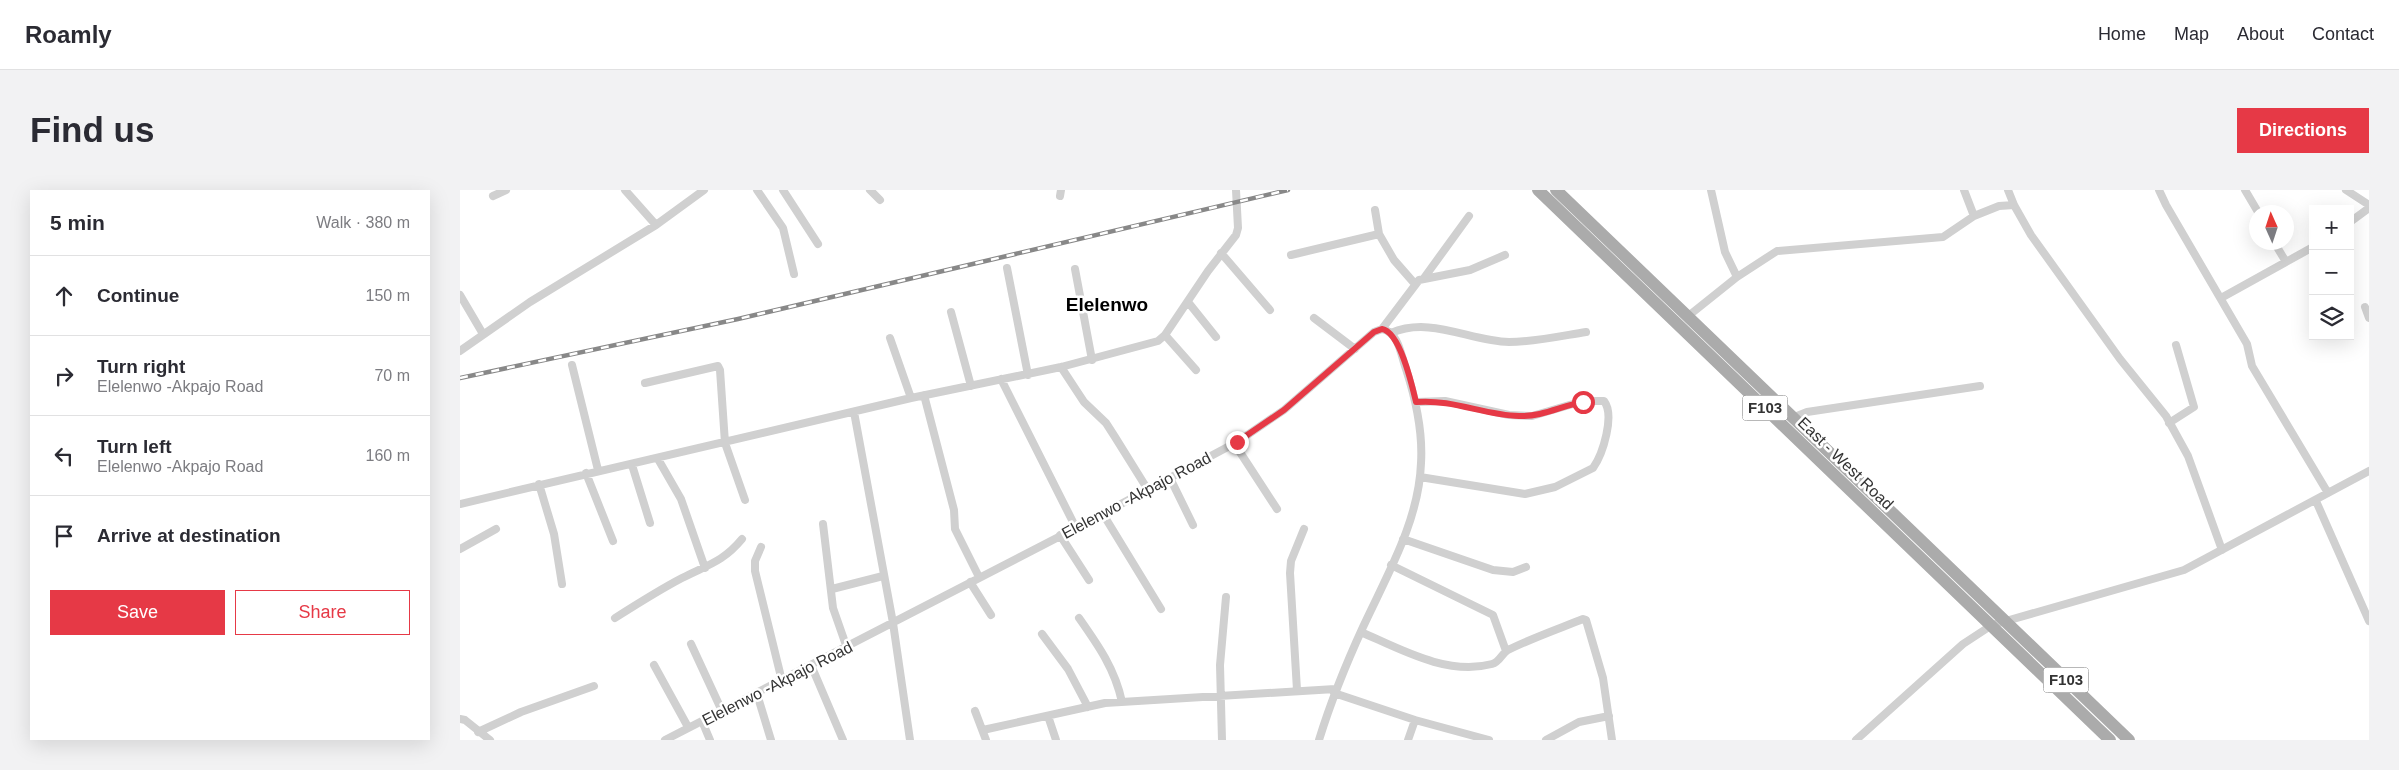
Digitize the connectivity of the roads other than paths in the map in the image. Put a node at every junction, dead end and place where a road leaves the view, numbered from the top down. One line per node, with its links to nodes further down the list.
1 (506, 190): 16 (street)
2 (625, 190): 25 (street)
3 (704, 190): 25 (street)
4 (757, 190): 36 (street)
5 (783, 190): 27 (street)
6 (870, 190): 17 (street)
7 (1236, 190): 30 (street)
8 (1538, 190): 121 (main road, East - West Road / F103)
9 (1556, 190): 46 (main road, East - West Road / F103)
10 (1711, 190): 37 (street)
11 (1964, 190): 23 (street)
12 (2008, 190): 18 (street)
13 (2159, 190): 41 (street)
14 (2245, 190): 19 (street)
15 (2346, 190): 20 (street)
16 (493, 196)
17 (880, 200)
18 (2014, 205): 23 (street); 73 (street)
19 (2254, 205)
20 (2369, 206): 24 (street)
21 (1375, 210): 26 (street)
22 (1469, 216): 38 (street)
23 (1974, 216): 37 (street)
24 (2354, 219)
25 (656, 225): 52 (street)
26 (1379, 234): 31 (street); 39 (street)
27 (818, 244)
28 (2309, 249): 33 (street)
29 (2279, 250): 33 (street)
30 (1221, 253): 42 (street); 44 (street)
31 (1291, 255)
32 (1505, 255): 38 (street)
33 (2286, 262): 41 (street)
34 (1007, 268): 63 (street)
35 (1075, 269): 59 (street)
36 (794, 274)
37 (1737, 277): 46 (street)
38 (1424, 278): 39 (street)
39 (1415, 284): 49 (street, Elelenwo -Akpajo Road)
40 (460, 295): 52 (street)
41 (2221, 298): 85 (street)
42 (1188, 302): 53 (street); 54 (street)
43 (2365, 307): 48 (street)
44 (1270, 310)
45 (951, 312): 66 (street)
46 (1687, 317): 72 (main road, East - West Road / F103)
47 (1314, 318): 57 (street)
48 (2369, 318)
49 (1382, 329): 51 (street); 57 (street, Elelenwo -Akpajo Road)
50 (1586, 332): 51 (street)
51 (1391, 333): 70 (street)
52 (483, 334): 58 (street)
53 (1165, 335): 59 (street); 62 (street)
54 (1216, 337)
55 (890, 338): 69 (street)
56 (2176, 345): 73 (street)
57 (1355, 349): 75 (street, Elelenwo -Akpajo Road)
58 (460, 351)
59 (1092, 360): 61 (street)
60 (572, 365): 78 (street)
61 (1061, 367): 63 (street); 84 (street)
62 (1196, 370)
63 (1028, 375): 64 (street)
64 (1001, 379): 66 (street); 94 (street)
65 (645, 383): 74 (street)
66 (971, 386): 68 (street)
67 (1980, 386): 72 (street)
68 (924, 395): 69 (street); 108 (street)
69 (911, 398): 71 (street)
70 (1416, 402): 81 (street); 81 (street)
71 (854, 412): 74 (street); 107 (street)
72 (1792, 418): 118 (main road, East - West Road / F103)
73 (2169, 423): 103 (street)
74 (725, 443): 76 (street); 86 (street)
75 (1234, 443): 82 (street, Elelenwo -Akpajo Road); 89 (street)
76 (658, 458): 77 (street); 106 (street)
77 (632, 465): 78 (street); 91 (street)
78 (598, 470): 80 (street)
79 (2369, 471): 85 (street)
80 (586, 474): 83 (street); 100 (street)
81 (1420, 477): 99 (street)
82 (1170, 478): 84 (street, Elelenwo -Akpajo Road); 93 (street)
83 (539, 484): 88 (street); 111 (street)
84 (1148, 490): 90 (street, Elelenwo -Akpajo Road)
85 (2328, 493): 87 (street)
86 (745, 500)
87 (2316, 500): 103 (street); 119 (street)
88 (460, 504)
89 (1277, 509)
90 (1103, 514): 94 (street, Elelenwo -Akpajo Road); 114 (street)
91 (650, 523)
92 (823, 524): 112 (street)
93 (1193, 525)
94 (1076, 528): 97 (street, Elelenwo -Akpajo Road)
95 (496, 529): 102 (street)
96 (1304, 529): 131 (street)
97 (1060, 535): 108 (street, Elelenwo -Akpajo Road); 109 (street)
98 (742, 539): 106 (street)
99 (1403, 539): 104 (street); 105 (street)
100 (613, 541)
101 (761, 547): 129 (street)
102 (460, 549)
103 (2222, 550): 118 (street)
104 (1392, 565): 122 (street); 126 (street)
105 (1526, 567)
106 (705, 568): 116 (street)
107 (883, 576): 112 (street); 120 (street)
108 (979, 577): 110 (street, Elelenwo -Akpajo Road)
109 (1089, 580)
110 (970, 582): 115 (street); 120 (street, Elelenwo -Akpajo Road)
111 (562, 584)
112 (832, 589): 125 (street)
113 (1226, 597): 134 (street)
114 (1161, 609)
115 (991, 614)
116 (615, 618)
117 (1079, 618): 135 (street)
118 (2004, 620): 121 (street); 163 (main road, East - West Road / F103)
119 (2369, 621)
120 (893, 623): 125 (street, Elelenwo -Akpajo Road); 152 (street)
121 (1992, 626): 161 (street); 162 (main road, East - West Road / F103)
122 (1360, 632): 126 (street); 132 (street)
123 (1042, 634): 136 (street)
124 (691, 644): 137 (street)
125 (847, 648): 128 (street, Elelenwo -Akpajo Road)
126 (1506, 651): 140 (street)
127 (654, 665): 144 (street)
128 (811, 665): 129 (street, Elelenwo -Akpajo Road); 151 (street)
129 (782, 681): 133 (street, Elelenwo -Akpajo Road)
130 (594, 686): 146 (street)
131 (1297, 690): 132 (street); 134 (street)
132 (1334, 691): 142 (street); 156 (street)
133 (757, 694): 137 (street, Elelenwo -Akpajo Road); 150 (street)
134 (1220, 696): 135 (street); 155 (street)
135 (1122, 702): 136 (street)
136 (1088, 707): 139 (street)
137 (722, 711): 143 (street, Elelenwo -Akpajo Road)
138 (975, 711): 145 (street)
139 (1048, 716): 145 (street); 154 (street)
140 (1609, 716): 159 (street); 160 (street)
141 (460, 719): 146 (street)
142 (1415, 720): 157 (street); 158 (street)
143 (702, 721): 144 (street, Elelenwo -Akpajo Road); 149 (street)
144 (688, 727): 148 (street, Elelenwo -Akpajo Road)
145 (983, 730): 153 (street)
146 (478, 732): 147 (street)
147 (490, 740)
148 (665, 740)
149 (710, 740)
150 (771, 740)
151 (843, 740)
152 (910, 740)
153 (986, 740)
154 (1056, 740)
155 (1222, 740)
156 (1318, 740)
157 (1408, 740)
158 (1489, 740)
159 (1546, 740)
160 (1612, 740)
161 (1856, 740)
162 (2110, 740)
163 (2129, 740)

